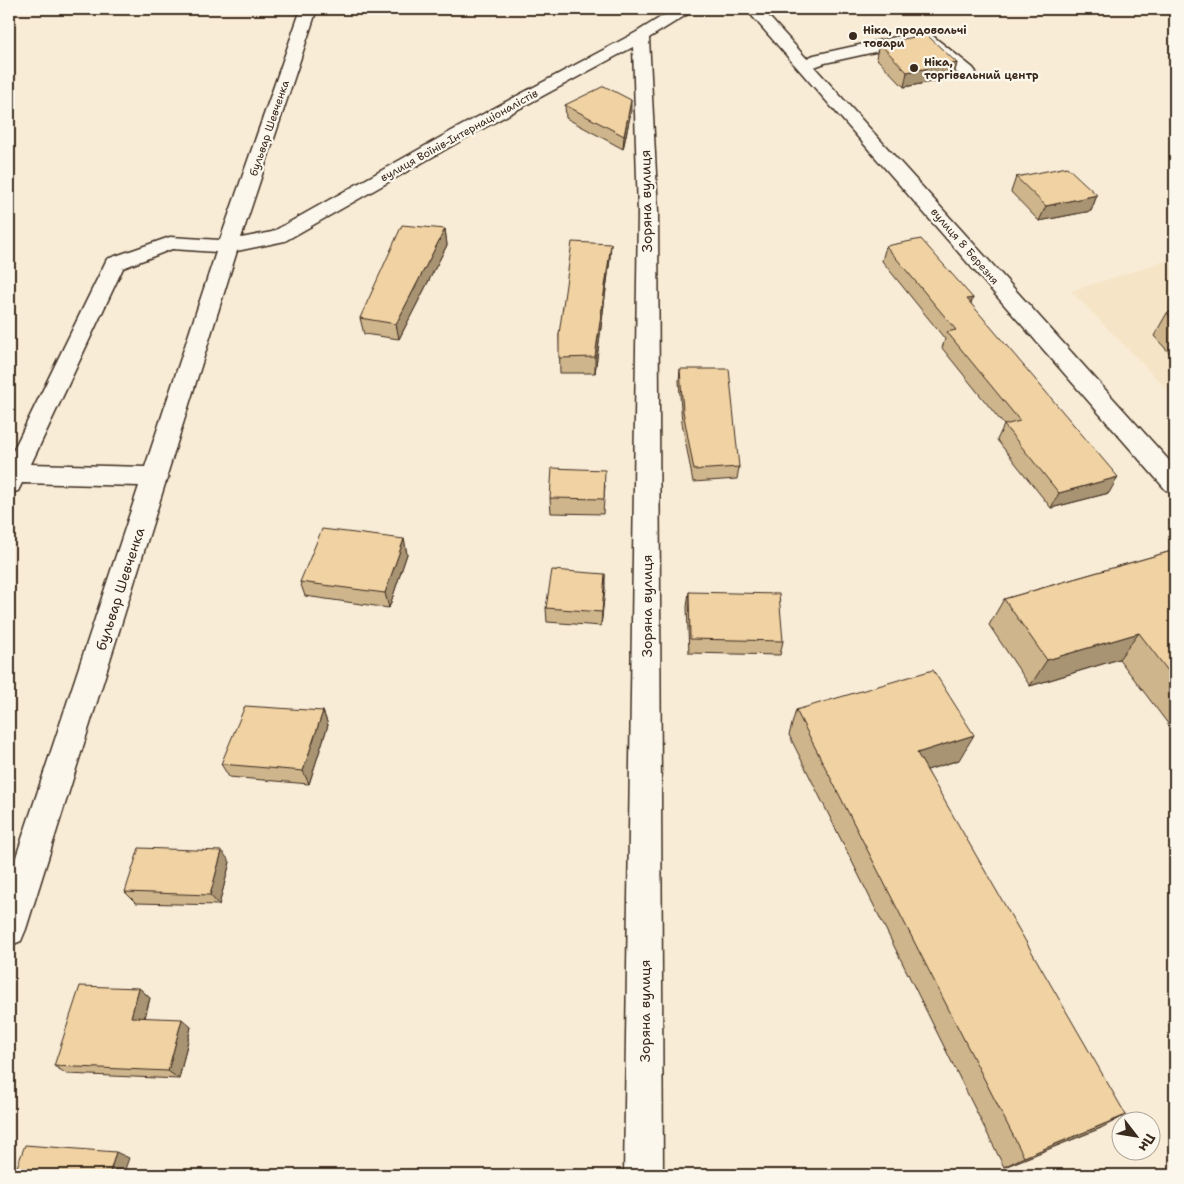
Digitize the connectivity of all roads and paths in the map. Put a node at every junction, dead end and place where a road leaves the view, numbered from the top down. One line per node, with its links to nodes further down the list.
1 (309, 9): 7 (street, бульвар Шевченка)
2 (685, 9): 4 (street, вулиця Воїнів-Інтернаціоналістів)
3 (754, 9): 5 (street, вулиця 8 Березня)
4 (641, 36): 7 (street, вулиця Воїнів-Інтернаціоналістів); 12 (street, Зоряна вулиця)
5 (806, 65): 6 (street); 10 (street, вулиця 8 Березня)
6 (968, 72)
7 (228, 247): 8 (street); 9 (street, бульвар Шевченка)
8 (10, 477): 9 (street)
9 (156, 477): 11 (street, бульвар Шевченка)
10 (1175, 483)
11 (9, 929)
12 (644, 1175)

